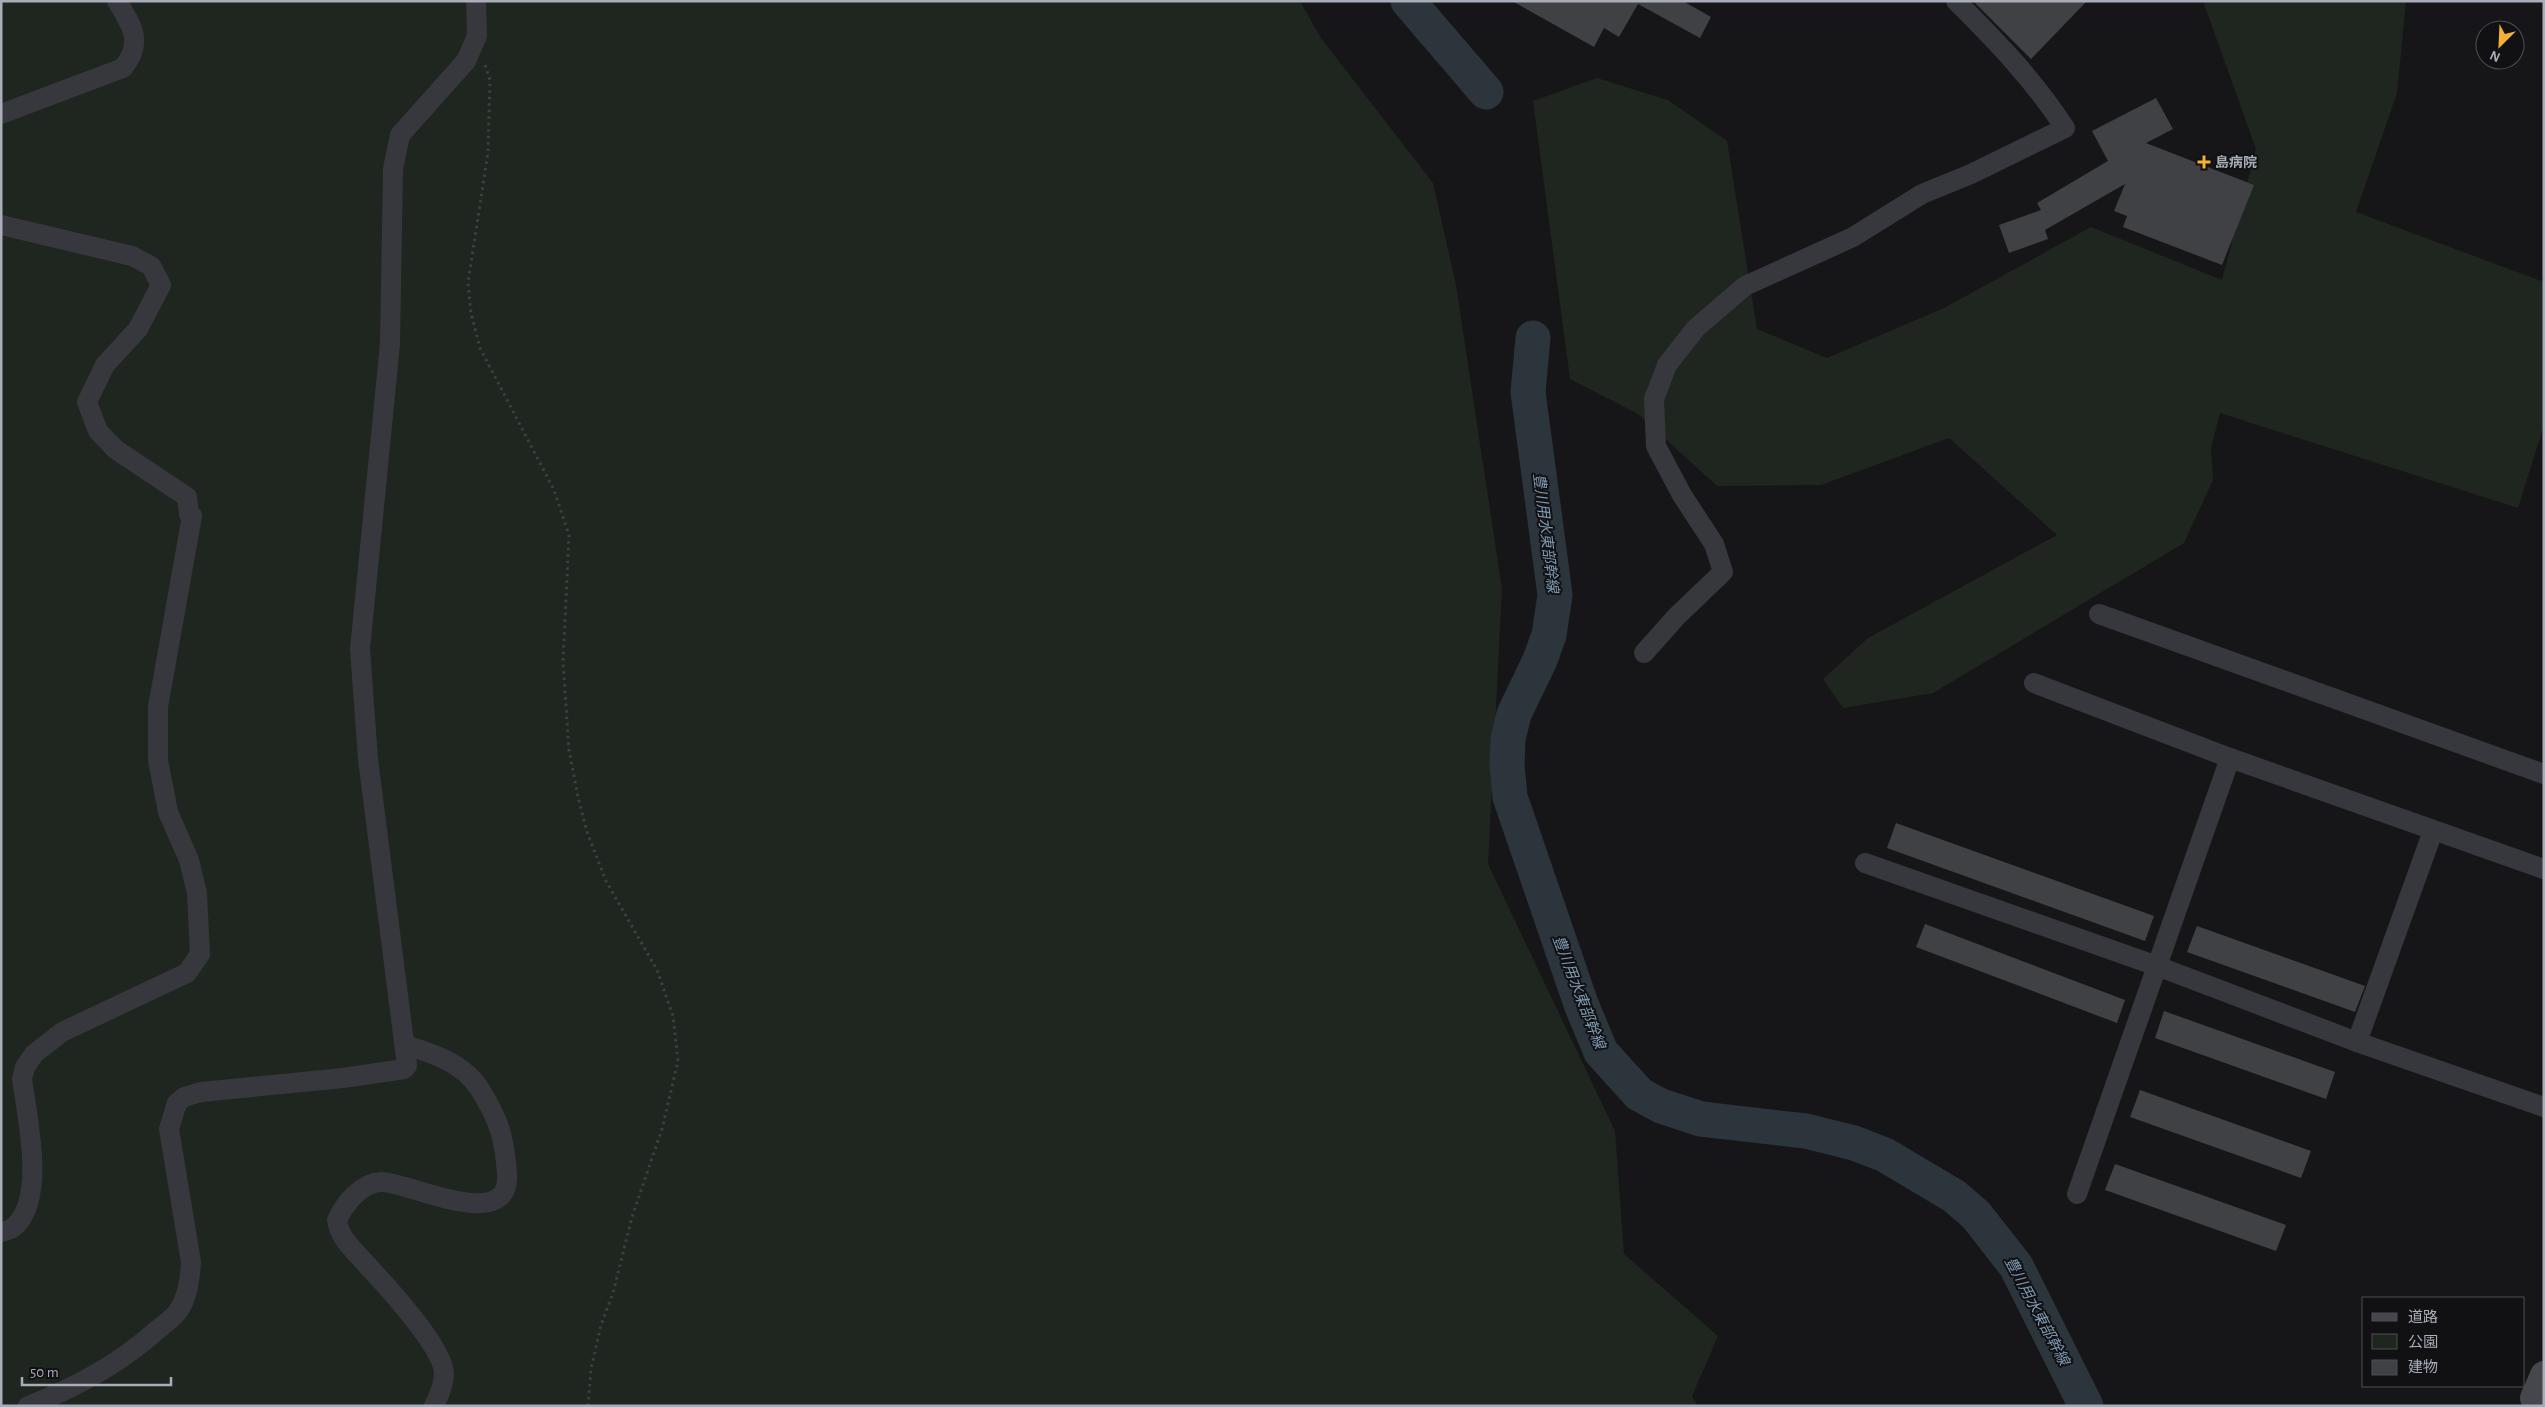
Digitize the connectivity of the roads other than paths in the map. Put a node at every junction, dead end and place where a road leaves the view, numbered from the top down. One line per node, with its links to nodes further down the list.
1 (117, 1): 4 (street)
2 (476, 1): 16 (street)
3 (1956, 1): 7 (street)
4 (1, 114)
5 (1, 225): 19 (street)
6 (2098, 614): 10 (street)
7 (1644, 653)
8 (2034, 683): 9 (street)
9 (2230, 758): 11 (street); 14 (street)
10 (2544, 774)
11 (2433, 831): 13 (street); 15 (street)
12 (1865, 863): 14 (street)
13 (2544, 869)
14 (2157, 966): 15 (street); 18 (street)
15 (2357, 1042): 17 (street)
16 (405, 1045): 20 (street); 21 (street)
17 (2544, 1107)
18 (2077, 1194)
19 (1, 1232)
20 (28, 1406)
21 (434, 1406)

